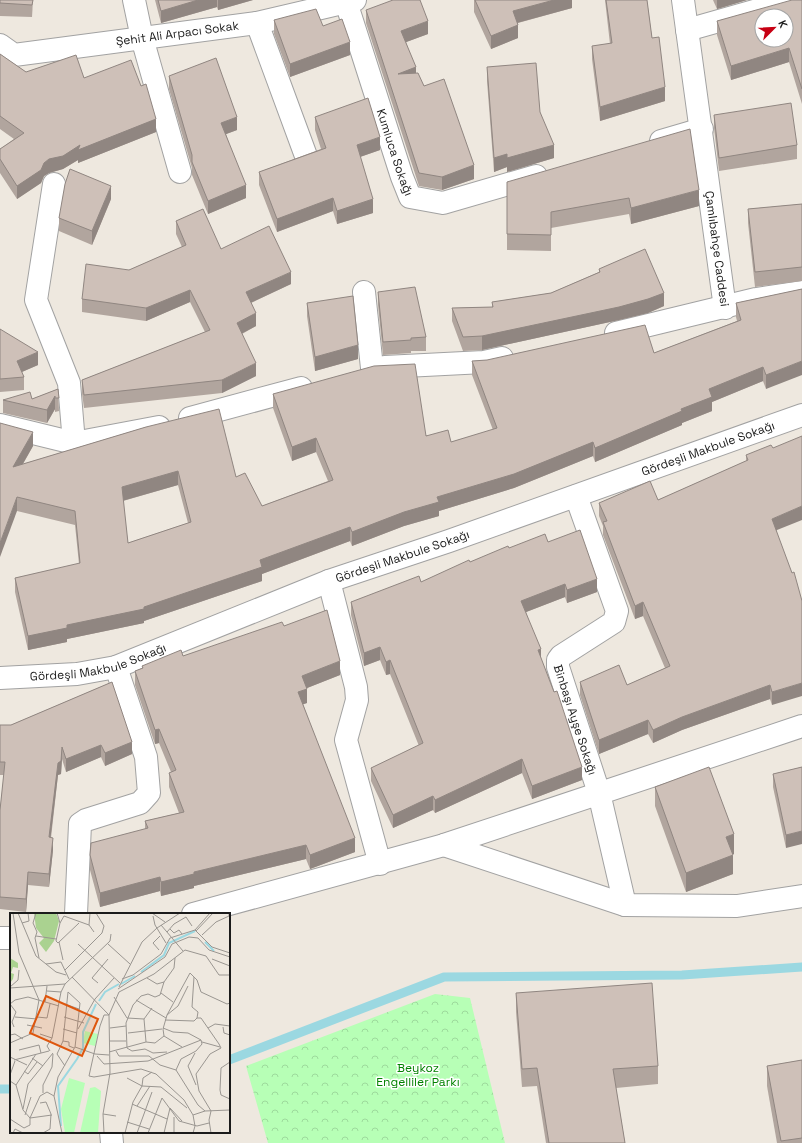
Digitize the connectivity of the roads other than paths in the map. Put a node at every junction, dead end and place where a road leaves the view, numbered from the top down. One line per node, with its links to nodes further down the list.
1 (134, 0): 8 (street)
2 (683, 0): 7 (street, Çamlıbahçe Caddesi)
3 (793, 0): 7 (street)
4 (351, 1): 5 (street, Şehit Ali Arpacı Sokak); 13 (street, Kumluca Sokağı)
5 (296, 7): 6 (street, Şehit Ali Arpacı Sokak)
6 (257, 23): 8 (street, Şehit Ali Arpacı Sokak); 12 (street)
7 (686, 30): 10 (street, Çamlıbahçe Caddesi)
8 (142, 38): 9 (street, Şehit Ali Arpacı Sokak); 14 (street)
9 (0, 45)
10 (702, 129): 11 (street); 18 (street, Çamlıbahçe Caddesi)
11 (641, 146)
12 (306, 156)
13 (557, 170)
14 (180, 172)
15 (54, 184): 26 (street)
16 (364, 292): 21 (street)
17 (802, 292): 18 (street)
18 (725, 308): 19 (street, Çamlıbahçe Caddesi)
19 (599, 337)
20 (523, 354): 21 (street)
21 (372, 368): 22 (street)
22 (349, 375)
23 (318, 383): 26 (street)
24 (802, 415): 27 (street, Gördeşli Makbule Sokağı)
25 (0, 425): 26 (street)
26 (74, 443)
27 (576, 496): 28 (street, Gördeşli Makbule Sokağı); 32 (street, Binbaşı Ayşe Sokağı)
28 (329, 581): 29 (street, Gördeşli Makbule Sokağı); 34 (street)
29 (116, 666): 30 (street, Gördeşli Makbule Sokağı); 37 (street)
30 (0, 678)
31 (802, 726): 32 (street)
32 (599, 793): 33 (street); 36 (street, Binbaşı Ayşe Sokağı)
33 (444, 845): 34 (street); 36 (street)
34 (380, 864): 38 (street)
35 (802, 896): 36 (street)
36 (625, 905)
37 (76, 913)
38 (197, 913)
39 (111, 1133): 40 (street)
40 (112, 1143)

